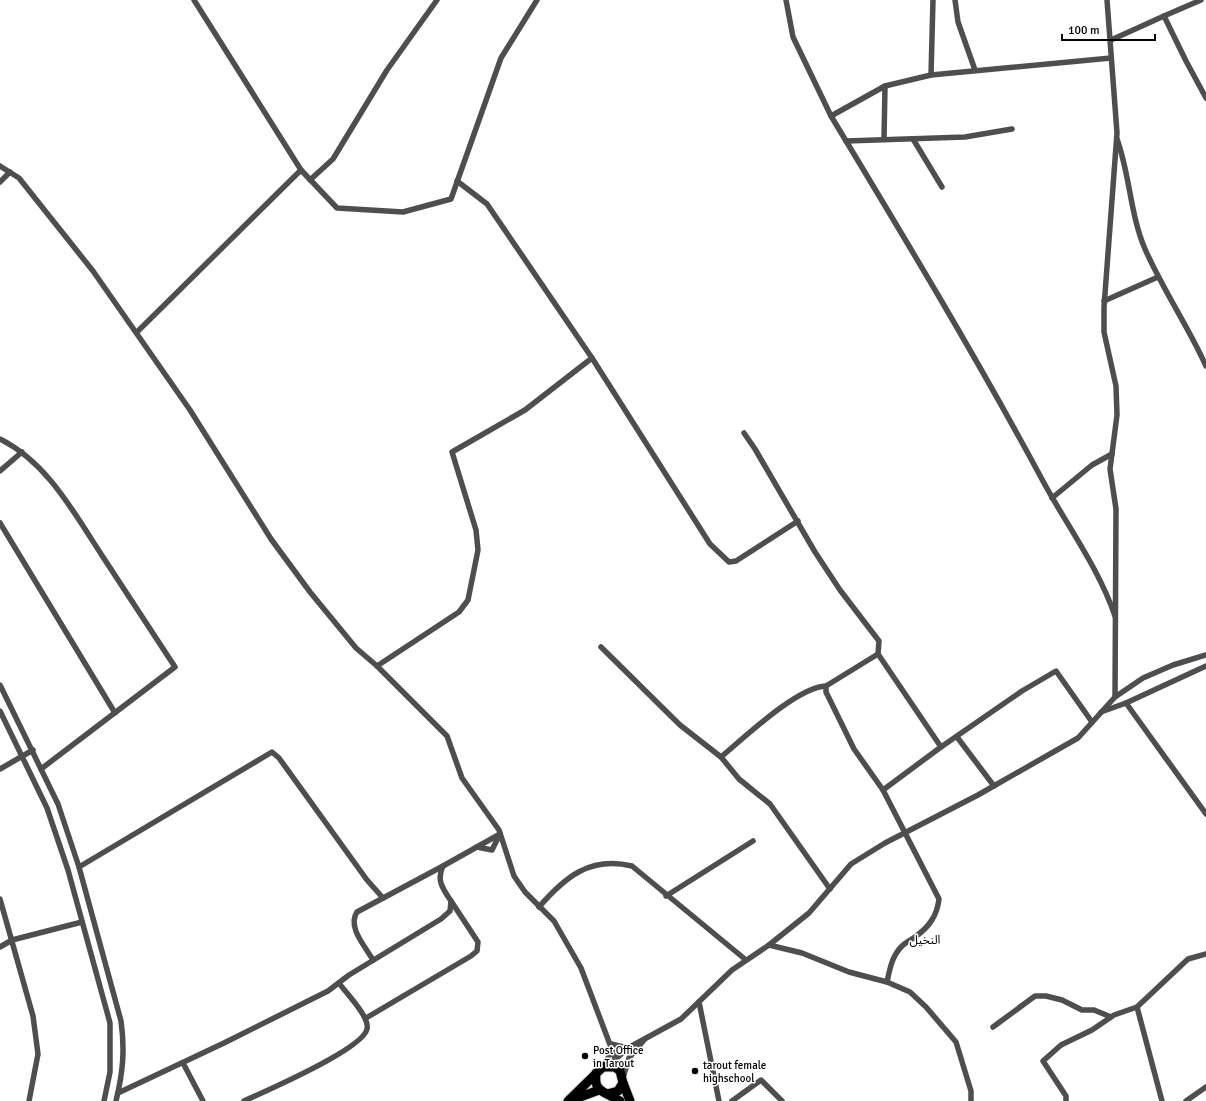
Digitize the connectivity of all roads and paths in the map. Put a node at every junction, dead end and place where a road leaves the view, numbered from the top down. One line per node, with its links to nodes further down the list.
1 (194, 0): 23 (street)
2 (437, 0): 25 (street)
3 (537, 0): 26 (street)
4 (786, 0): 16 (street)
5 (933, 0): 13 (street)
6 (955, 0): 12 (street)
7 (1107, 0): 10 (street)
8 (1201, 0): 9 (street)
9 (1164, 16): 10 (street); 15 (street)
10 (1111, 40): 11 (street)
11 (1111, 58): 12 (street); 18 (street)
12 (975, 70): 13 (street)
13 (931, 75): 14 (street)
14 (885, 86): 16 (street); 19 (street)
15 (1206, 98)
16 (831, 116): 21 (street)
17 (1012, 129): 20 (street)
18 (1116, 137): 29 (street); 30 (street)
19 (884, 139): 20 (street); 21 (street)
20 (913, 139): 28 (street)
21 (846, 140): 39 (street)
22 (0, 166): 24 (street)
23 (301, 170): 25 (street); 31 (street)
24 (10, 172): 27 (street); 31 (street)
25 (310, 180): 26 (street)
26 (457, 181): 32 (street)
27 (0, 182)
28 (942, 187)
29 (1158, 277): 30 (street); 33 (street)
30 (1104, 301): 37 (street)
31 (137, 332): 46 (street)
32 (592, 358): 40 (street); 46 (street)
33 (1206, 366)
34 (744, 433): 40 (street)
35 (0, 439): 36 (street)
36 (22, 452): 38 (street); 53 (street)
37 (1112, 454): 39 (street); 42 (street)
38 (0, 471)
39 (1052, 498): 42 (street)
40 (798, 521): 44 (street)
41 (0, 523): 53 (street)
42 (1116, 620): 50 (street)
43 (601, 647): 60 (street)
44 (878, 654): 49 (street); 57 (street)
45 (1206, 655): 50 (street)
46 (377, 666): 66 (street)
47 (1206, 666): 51 (street)
48 (0, 684): 58 (street)
49 (826, 686): 60 (street); 64 (street)
50 (1115, 697): 54 (street)
51 (1126, 703): 54 (street); 65 (street)
52 (0, 712): 59 (street)
53 (115, 713): 62 (street)
54 (1100, 713): 55 (street)
55 (1092, 722): 56 (street); 63 (street)
56 (957, 737): 57 (street); 63 (street)
57 (940, 747): 64 (street)
58 (33, 750): 59 (street); 62 (street)
59 (22, 757): 61 (street); 78 (street)
60 (721, 757): 72 (street)
61 (0, 769)
62 (42, 769): 71 (street)
63 (994, 786): 67 (street)
64 (883, 790): 67 (street)
65 (1206, 814)
66 (500, 834): 69 (street); 69 (street); 77 (street)
67 (904, 834): 72 (street); 85 (street)
68 (753, 841): 73 (street)
69 (476, 847): 70 (street)
70 (443, 866): 74 (street); 76 (street)
71 (79, 867): 74 (street); 101 (street)
72 (830, 888): 80 (street)
73 (666, 896): 77 (street); 84 (street)
74 (383, 898): 83 (street)
75 (0, 899): 79 (street)
76 (451, 901): 83 (street); 90 (street)
77 (539, 907): 93 (street)
78 (82, 922): 79 (street); 103 (street)
79 (12, 940): 81 (street); 102 (street)
80 (769, 945): 84 (street); 85 (street)
81 (0, 947)
82 (1206, 954): 88 (street)
83 (373, 960): 86 (street)
84 (746, 960): 87 (street)
85 (887, 982): 113 (street)
86 (339, 983): 90 (street); 96 (street)
87 (699, 1002): 92 (street); 110 (street)
88 (1137, 1007): 89 (street); 115 (street)
89 (1111, 1017): 91 (street); 114 (street)
90 (364, 1018): 106 (street)
91 (993, 1027)
92 (646, 1038): 94 (street); 98 (street)
93 (611, 1044): 94 (street); 95 (street); 97 (street)
94 (628, 1048): 95 (street)
95 (616, 1057): 97 (street); 98 (street)
96 (183, 1063): 101 (street); 105 (street)
97 (602, 1068): 98 (main road); 100 (main road); 107 (main road)
98 (622, 1077): 100 (main road); 109 (main road)
99 (1206, 1087): 116 (street)
100 (603, 1092): 107 (main road); 108 (main road)
101 (118, 1093): 104 (street)
102 (29, 1101)
103 (104, 1101)
104 (116, 1101)
105 (203, 1101)
106 (244, 1101)
107 (569, 1101)
108 (620, 1101)
109 (630, 1101)
110 (719, 1101)
111 (732, 1101): 112 (street)
112 (782, 1101)
113 (971, 1101)
114 (1066, 1101)
115 (1162, 1101)
116 (1186, 1101)

